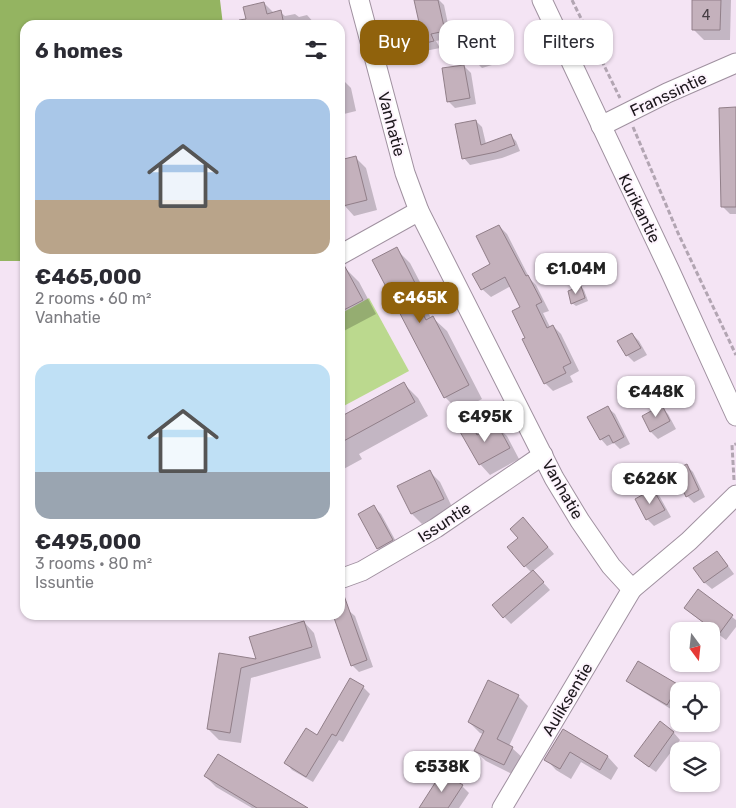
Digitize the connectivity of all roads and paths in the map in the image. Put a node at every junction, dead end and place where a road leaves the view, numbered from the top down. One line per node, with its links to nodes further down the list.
1 (359, 0): 7 (street, Vanhatie)
2 (542, 0): 6 (street, Kurikantie)
3 (572, 0): 5 (path, Kurikantie)
4 (736, 63): 5 (street, Franssintie)
5 (627, 114): 6 (street, Franssintie); 9 (path, Kurikantie)
6 (601, 126): 10 (street, Kurikantie)
7 (419, 211): 8 (street); 12 (street, Vanhatie)
8 (345, 252)
9 (736, 355)
10 (736, 416)
11 (736, 444): 13 (path)
12 (543, 455): 14 (street, Issuntie); 15 (street, Vanhatie)
13 (736, 495): 15 (street)
14 (345, 577)
15 (632, 589): 16 (street, Auliksentie)
16 (502, 808)

